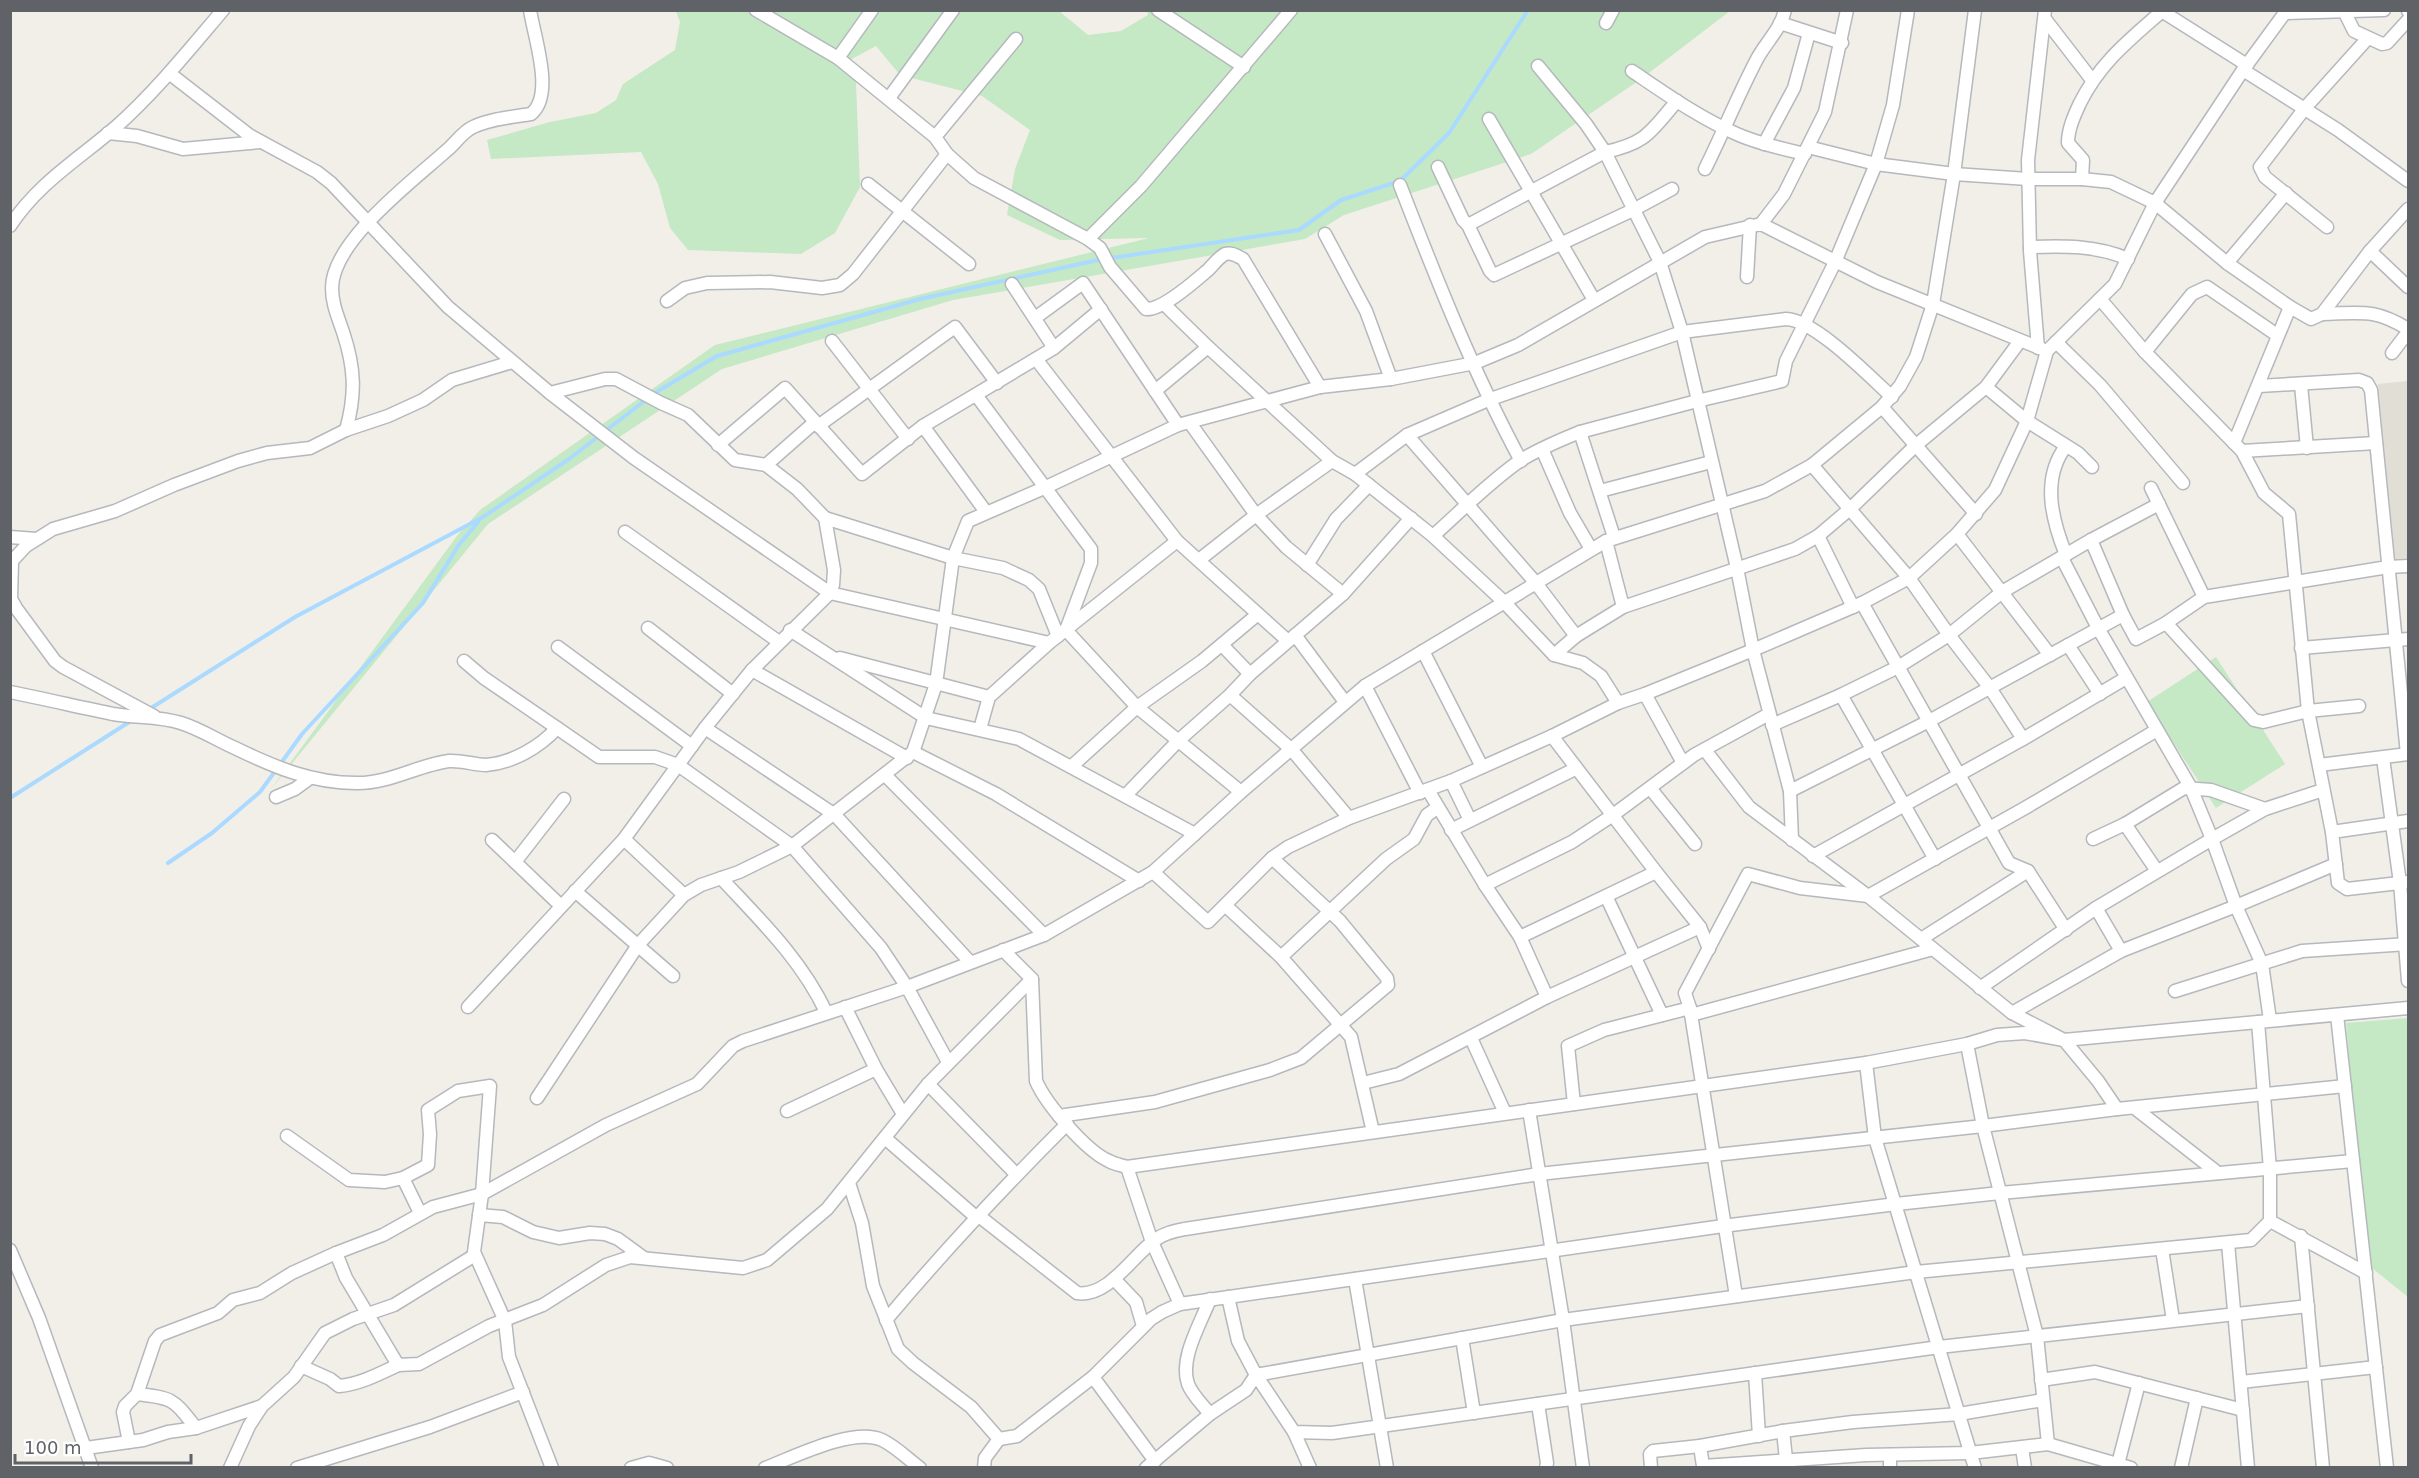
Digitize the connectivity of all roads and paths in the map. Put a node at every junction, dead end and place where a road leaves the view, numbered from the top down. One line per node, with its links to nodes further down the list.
1 (223, 10): 30 (street)
2 (530, 10): 60 (street)
3 (756, 10): 25 (street)
4 (872, 10): 25 (street)
5 (953, 10): 32 (street)
6 (1158, 10): 27 (street)
7 (1291, 10): 27 (street)
8 (1613, 10): 19 (street)
9 (1785, 10): 20 (street)
10 (1847, 10): 24 (street)
11 (1908, 10): 44 (street)
12 (1975, 10): 47 (street)
13 (2384, 10): 16 (street)
14 (2161, 11): 28 (street); 31 (street)
15 (2286, 12): 16 (street); 28 (street)
16 (2345, 13): 22 (street)
17 (2045, 15): 31 (street); 48 (street)
18 (2408, 20): 22 (street)
19 (1606, 23)
20 (1780, 23): 21 (street); 36 (street)
21 (1809, 33): 24 (street); 40 (street)
22 (2368, 38): 34 (street)
23 (1016, 39): 38 (street)
24 (1842, 43): 41 (street)
25 (838, 58): 32 (street)
26 (1538, 66): 42 (street)
27 (1244, 67): 66 (street)
28 (2245, 68): 34 (street); 56 (street)
29 (1632, 71): 33 (street)
30 (169, 73): 37 (street); 39 (street)
31 (2092, 80): 49 (street)
32 (890, 99): 38 (street)
33 (1677, 101): 36 (street); 42 (street)
34 (2305, 108): 50 (street); 55 (street)
35 (1489, 119): 54 (street)
36 (1726, 129): 40 (street); 46 (street)
37 (108, 133): 39 (street); 63 (street)
38 (935, 137): 43 (street)
39 (260, 142): 60 (street)
40 (1764, 144): 41 (street)
41 (1807, 151): 44 (street); 61 (street)
42 (1605, 153): 54 (street); 58 (street)
43 (947, 154): 59 (street); 66 (street)
44 (1876, 164): 47 (street); 72 (street)
45 (1438, 167): 62 (street)
46 (1705, 169)
47 (1954, 174): 48 (street); 82 (street)
48 (2028, 179): 49 (street); 68 (street)
49 (2082, 179): 56 (street)
50 (2409, 181)
51 (868, 184): 59 (street)
52 (1400, 184): 101 (street)
53 (1672, 189): 58 (street)
54 (1530, 191): 62 (street); 67 (street)
55 (2286, 193): 64 (street); 73 (street)
56 (2155, 203): 70 (street); 73 (street)
57 (2409, 209): 69 (street)
58 (1633, 210): 67 (street); 71 (street)
59 (903, 213): 74 (street); 80 (street)
60 (369, 222): 100 (street); 121 (street)
61 (1756, 224): 71 (street); 72 (street); 75 (street)
62 (1468, 225): 67 (street)
63 (10, 226)
64 (2326, 227)
65 (1325, 234): 102 (street)
66 (1088, 239): 81 (street)
67 (1561, 243): 78 (street)
68 (2030, 247): 70 (street); 96 (street)
69 (2370, 251): 77 (street); 85 (street)
70 (2128, 259): 79 (street)
71 (1660, 262): 78 (street); 89 (street)
72 (1835, 262): 82 (street); 87 (street)
73 (2227, 263): 83 (street)
74 (969, 264)
75 (1748, 277)
76 (1012, 284): 86 (street)
77 (2409, 287)
78 (1594, 300): 101 (street)
79 (2101, 300): 93 (street); 97 (street)
80 (667, 301)
81 (1164, 304): 94 (street); 106 (street)
82 (1933, 304): 92 (street); 112 (street)
83 (2290, 307): 85 (street); 90 (street)
84 (1101, 309): 86 (street); 95 (street); 109 (street)
85 (2322, 314): 88 (street)
86 (1035, 318): 95 (street)
87 (1804, 323): 89 (street); 112 (street); 115 (street)
88 (2409, 331): 98 (street)
89 (1682, 332): 114 (street); 115 (street)
90 (2277, 335): 97 (street); 105 (street)
91 (832, 341): 108 (street)
92 (2019, 341): 96 (street); 107 (street)
93 (2056, 342): 96 (street); 140 (street)
94 (1208, 347): 109 (street); 113 (street)
95 (1054, 348): 99 (street)
96 (2042, 350): 117 (street)
97 (2145, 352): 129 (street)
98 (2392, 353)
99 (1036, 359): 103 (street); 132 (street)
100 (512, 362): 110 (street); 121 (street)
101 (1475, 363): 102 (street); 114 (street)
102 (1391, 379): 106 (street)
103 (997, 383): 108 (street); 111 (street)
104 (2301, 385): 105 (street); 125 (street); 130 (street)
105 (2259, 386): 129 (street)
106 (1320, 387): 113 (street)
107 (1986, 387): 117 (street); 127 (street)
108 (869, 389): 118 (street); 124 (street)
109 (1155, 391): 119 (street)
110 (550, 393): 126 (street); 175 (street)
111 (976, 395): 120 (street); 142 (street)
112 (1892, 397): 116 (street)
113 (1266, 400): 119 (street); 134 (street)
114 (1488, 400): 123 (street); 133 (street)
115 (1697, 401): 122 (street); 135 (street)
116 (1882, 407): 127 (street); 137 (street)
117 (2027, 421): 128 (street); 150 (street)
118 (816, 424): 124 (street); 126 (street); 136 (street)
119 (1184, 424): 132 (street); 151 (street)
120 (923, 426): 124 (street); 149 (street)
121 (346, 430): 159 (street)
122 (1580, 432): 131 (street); 144 (street)
123 (1407, 435): 139 (street); 147 (street)
124 (908, 439)
125 (2376, 443): 130 (street); 169 (street)
126 (718, 445): 136 (street)
127 (1916, 446): 148 (street); 150 (street)
128 (2066, 446): 138 (street); 164 (street)
129 (2238, 447): 130 (street); 173 (street)
130 (2307, 448)
131 (1542, 449): 133 (street); 163 (street)
132 (1112, 456): 142 (street); 161 (street)
133 (1521, 460): 147 (street)
134 (1332, 461): 139 (street); 151 (street)
135 (1711, 462): 144 (street); 145 (street)
136 (766, 465): 152 (street)
137 (1812, 465): 145 (street); 148 (street)
138 (2091, 467)
139 (1355, 474): 141 (street)
140 (2183, 483)
141 (1369, 485): 153 (street); 167 (street)
142 (1044, 488): 149 (street); 189 (street)
143 (2151, 488): 146 (street)
144 (1600, 491): 160 (street)
145 (1721, 504): 160 (street); 170 (street)
146 (2159, 504): 162 (street); 177 (street)
147 (1467, 506): 156 (street); 172 (street)
148 (1851, 508): 157 (street); 171 (street)
149 (986, 512): 165 (street)
150 (1976, 514): 155 (street)
151 (1256, 515): 166 (street); 167 (street)
152 (825, 518): 165 (street); 175 (street)
153 (1411, 518): 156 (street); 176 (street)
154 (625, 532): 193 (street)
155 (1957, 534): 171 (street); 174 (street)
156 (1433, 536): 178 (street)
157 (1818, 536): 170 (street); 179 (street)
158 (10, 537): 159 (street)
159 (36, 539): 223 (street)
160 (1610, 539): 163 (street); 180 (street)
161 (1177, 540): 166 (street); 189 (street)
162 (2091, 540): 164 (street); 182 (street)
163 (1591, 549): 172 (street)
164 (2064, 556): 174 (street); 186 (street)
165 (953, 558): 183 (street); 189 (street)
166 (1199, 560): 181 (street)
167 (1307, 565): 176 (street)
168 (2409, 566): 169 (street)
169 (2388, 567): 173 (street); 192 (street)
170 (1737, 568): 180 (street); 198 (street)
171 (1909, 578): 179 (street); 188 (street)
172 (1535, 582): 178 (street); 190 (street)
173 (2296, 582): 177 (street); 197 (street)
174 (2002, 592): 188 (street); 202 (street)
175 (830, 593): 183 (street); 187 (street)
176 (1343, 594): 191 (street)
177 (2204, 597): 184 (street)
178 (1503, 601): 199 (street); 201 (street)
179 (1858, 605): 198 (street); 204 (street)
180 (1623, 607): 190 (street)
181 (1258, 614): 191 (street); 194 (street)
182 (2123, 615): 184 (street); 186 (street)
183 (945, 619): 189 (street); 208 (street)
184 (2166, 622): 222 (street)
185 (648, 628): 212 (street)
186 (2098, 628): 195 (street); 207 (street)
187 (790, 630): 193 (street); 200 (street)
188 (1949, 635): 204 (street); 210 (street)
189 (1058, 636): 217 (street); 220 (street)
190 (1576, 636): 201 (street)
191 (1291, 638): 206 (street); 218 (street)
192 (2402, 640): 197 (street); 238 (street)
193 (779, 642): 205 (street)
194 (1222, 645): 206 (street); 220 (street)
195 (2068, 645): 202 (street); 214 (street)
196 (558, 647): 234 (street)
197 (2301, 648): 222 (street)
198 (1754, 650): 213 (street); 225 (street)
199 (1423, 651): 209 (street); 245 (street)
200 (828, 655): 208 (street); 224 (street)
201 (1554, 655): 219 (street)
202 (2050, 655): 210 (street)
203 (464, 662): 227 (street)
204 (1898, 667): 216 (street); 226 (street)
205 (752, 670): 212 (street); 239 (street)
206 (1250, 674): 215 (street)
207 (2126, 678): 214 (street); 230 (street)
208 (936, 684): 217 (street); 224 (street)
209 (1365, 686): 218 (street); 254 (street)
210 (1990, 688): 226 (street); 232 (street)
211 (10, 692): 223 (street)
212 (733, 694): 228 (street)
213 (1645, 694): 219 (street); 241 (street)
214 (2100, 694): 232 (street)
215 (1230, 695): 233 (street); 235 (street)
216 (1841, 695): 225 (street); 237 (street)
217 (989, 697): 229 (street)
218 (1345, 702): 235 (street)
219 (1618, 703): 231 (street)
220 (1137, 706): 233 (street); 244 (street)
221 (2359, 706): 222 (street)
222 (2308, 711): 243 (street)
223 (158, 718): 249 (street)
224 (926, 718): 229 (street); 239 (street)
225 (1770, 719): 236 (street); 255 (street)
226 (1929, 721): 237 (street); 247 (street)
227 (557, 728): 242 (street); 249 (street)
228 (705, 728): 234 (street); 263 (street)
229 (980, 729): 244 (street)
230 (2157, 730): 252 (street); 270 (street)
231 (1552, 736): 245 (street); 246 (street)
232 (2024, 739): 247 (street)
233 (1179, 740): 256 (street); 257 (street)
234 (692, 746): 242 (street)
235 (1292, 750): 256 (street); 265 (street)
236 (1705, 750): 241 (street); 278 (street)
237 (1872, 750): 255 (street); 260 (street)
238 (2408, 754): 240 (street)
239 (910, 755): 248 (street); 291 (street)
240 (2383, 758): 243 (street); 268 (street)
241 (1683, 763): 251 (street)
242 (678, 765): 275 (street); 280 (street)
243 (2319, 765): 253 (street)
244 (1072, 766): 257 (street)
245 (1482, 767): 250 (street)
246 (1575, 769): 264 (street); 266 (street)
247 (1959, 774): 260 (street); 270 (street)
248 (885, 775): 263 (street); 305 (street)
249 (310, 778): 258 (street)
250 (1452, 781): 254 (street); 266 (street)
251 (1650, 788): 264 (street); 279 (street)
252 (2191, 788): 262 (street); 269 (street); 274 (street)
253 (2324, 790): 262 (street); 272 (street)
254 (1424, 791): 261 (street); 265 (street)
255 (1790, 791): 278 (street)
256 (1241, 792): 273 (street)
257 (1125, 796): 273 (street)
258 (276, 797)
259 (564, 798): 284 (street)
260 (1904, 805): 281 (street); 283 (street)
261 (1437, 808): 271 (street); 302 (street)
262 (2265, 808): 274 (street)
263 (834, 815): 280 (street); 316 (street)
264 (1613, 815): 289 (street); 293 (street)
265 (1349, 818): 282 (street)
266 (1470, 820): 271 (street)
267 (2409, 821): 268 (street)
268 (2392, 823): 272 (street); 292 (street)
269 (2125, 824): 276 (street); 286 (street)
270 (1990, 828): 283 (street); 287 (street)
271 (1451, 830): 293 (street)
272 (2332, 832): 285 (street)
273 (1195, 834): 288 (street)
274 (2212, 838): 286 (street); 300 (street)
275 (624, 839): 294 (street); 295 (street)
276 (2093, 839)
277 (492, 840): 284 (street)
278 (1792, 840): 281 (street)
279 (1695, 844)
280 (792, 846): 290 (street); 321 (street)
281 (1813, 856): 297 (street)
282 (1272, 858): 299 (street); 302 (street)
283 (1935, 859): 297 (street)
284 (515, 862): 298 (street)
285 (2336, 864): 292 (street); 300 (street)
286 (2157, 870): 301 (street)
287 (2028, 871): 304 (street); 307 (street)
288 (1153, 872): 291 (street); 299 (street)
289 (1656, 872): 296 (street); 303 (street)
290 (721, 878): 295 (street); 329 (street)
291 (1139, 881): 305 (street)
292 (2404, 882): 308 (street)
293 (1485, 885): 306 (street)
294 (575, 891): 298 (street); 309 (street)
295 (684, 895): 309 (street)
296 (1606, 896): 306 (street); 314 (street)
297 (1868, 896): 307 (street); 310 (street)
298 (561, 906): 325 (street)
299 (1226, 906): 315 (street)
300 (2236, 906): 313 (street); 317 (street)
301 (2096, 908): 304 (street); 313 (street)
302 (1330, 912): 315 (street); 334 (street)
303 (1700, 927): 310 (street); 314 (street)
304 (2066, 930): 322 (street)
305 (1044, 935): 312 (street)
306 (1520, 937): 324 (street)
307 (1921, 939): 311 (street)
308 (2407, 944): 317 (street); 320 (street)
309 (638, 945): 318 (street); 346 (street)
310 (1708, 949): 328 (street)
311 (1932, 949): 322 (street); 328 (street)
312 (1003, 950): 316 (street); 319 (street)
313 (2121, 951): 330 (street)
314 (1636, 955): 324 (street); 331 (street)
315 (1281, 957): 334 (street)
316 (970, 962): 321 (street)
317 (2262, 964): 323 (street); 333 (street)
318 (673, 976)
319 (1032, 979): 338 (street); 354 (street)
320 (2409, 981)
321 (907, 987): 326 (street); 338 (street)
322 (1980, 988): 330 (street)
323 (2175, 991)
324 (1547, 997): 335 (street)
325 (468, 1007)
326 (845, 1007): 329 (street); 340 (street)
327 (2409, 1008): 332 (street)
328 (1691, 1011): 331 (street); 343 (street)
329 (826, 1012): 370 (street)
330 (2012, 1013): 336 (street)
331 (1662, 1015): 347 (street)
332 (2337, 1015): 333 (street); 344 (street)
333 (2264, 1021): 336 (street); 345 (street)
334 (1340, 1024): 341 (street); 354 (street)
335 (1471, 1038): 341 (street); 352 (street)
336 (2064, 1040): 337 (street); 349 (street)
337 (1967, 1044): 339 (street); 355 (street)
338 (948, 1062): 342 (street)
339 (1866, 1063): 343 (street); 359 (street)
340 (876, 1069): 351 (street); 353 (street)
341 (1363, 1083): 356 (street)
342 (928, 1084): 353 (street); 365 (street)
343 (1702, 1086): 347 (street); 360 (street)
344 (2345, 1086): 345 (street); 361 (street)
345 (2264, 1095): 348 (street); 363 (street)
346 (537, 1098)
347 (1574, 1104): 350 (street)
348 (2136, 1108): 349 (street); 364 (street)
349 (2117, 1109): 355 (street)
350 (1529, 1110): 352 (street); 366 (street)
351 (787, 1111)
352 (1505, 1113): 356 (street)
353 (903, 1114): 358 (street)
354 (1063, 1120): 362 (street); 365 (street)
355 (1983, 1126): 359 (street); 369 (street)
356 (1372, 1132): 362 (street)
357 (287, 1136): 367 (street)
358 (885, 1138): 368 (street); 374 (street)
359 (1875, 1138): 360 (street); 371 (street)
360 (1714, 1155): 366 (street); 376 (street)
361 (2353, 1161): 363 (street); 388 (street)
362 (1127, 1167): 378 (street)
363 (2270, 1169): 364 (street); 375 (street)
364 (2218, 1173): 369 (street)
365 (1016, 1174): 374 (street)
366 (1539, 1174): 378 (street); 382 (street)
367 (403, 1178): 370 (street); 372 (street)
368 (849, 1182): 385 (street); 398 (street)
369 (2000, 1193): 371 (street); 386 (street)
370 (482, 1194): 372 (street); 373 (street)
371 (1896, 1204): 376 (street); 387 (street)
372 (420, 1213): 383 (street)
373 (479, 1215): 384 (street); 385 (street)
374 (978, 1217): 389 (street); 398 (street)
375 (2270, 1221): 377 (street); 379 (street)
376 (1723, 1226): 382 (street); 391 (street)
377 (2301, 1236): 388 (street); 395 (street)
378 (1152, 1242): 389 (street); 394 (street)
379 (2228, 1243): 380 (street); 396 (street)
380 (2162, 1249): 386 (street); 400 (street)
381 (10, 1250): 437 (street)
382 (1552, 1252): 390 (street); 399 (street)
383 (336, 1253): 397 (street); 418 (street)
384 (475, 1255): 397 (street); 401 (street)
385 (645, 1258): 401 (street)
386 (2019, 1262): 387 (street); 403 (street)
387 (1916, 1272): 391 (street); 405 (street)
388 (2366, 1273): 409 (street)
389 (1114, 1278): 402 (street)
390 (1355, 1279): 392 (street); 406 (street)
391 (1736, 1296): 399 (street)
392 (1228, 1297): 393 (street); 412 (street)
393 (1210, 1299): 394 (street); 426 (street)
394 (1180, 1305): 402 (street)
395 (2308, 1306): 396 (street); 411 (street)
396 (2234, 1313): 400 (street); 415 (street)
397 (367, 1314): 407 (street); 408 (street)
398 (886, 1320): 433 (street)
399 (1563, 1320): 404 (street); 420 (street)
400 (2173, 1320): 403 (street)
401 (505, 1321): 407 (street); 417 (street)
402 (1143, 1326): 413 (street)
403 (2037, 1336): 405 (street); 414 (street)
404 (1462, 1338): 406 (street); 425 (street)
405 (1939, 1347): 410 (street); 427 (street)
406 (1368, 1355): 412 (street); 428 (street)
407 (398, 1365): 408 (street)
408 (301, 1366): 423 (street)
409 (2376, 1367): 411 (street); 465 (street)
410 (1755, 1373): 420 (street); 432 (street)
411 (2314, 1374): 415 (street); 464 (street)
412 (1256, 1375): 426 (street); 431 (street)
413 (1093, 1377): 433 (street); 442 (street)
414 (2041, 1380): 416 (street); 421 (street)
415 (2241, 1382): 424 (street)
416 (2139, 1383): 419 (street); 443 (street)
417 (523, 1392): 446 (street); 447 (street)
418 (137, 1394): 429 (street); 434 (street)
419 (2198, 1398): 424 (street); 462 (street)
420 (1574, 1399): 422 (street); 456 (street)
421 (2043, 1400): 427 (street); 435 (street)
422 (1538, 1404): 425 (street); 455 (street)
423 (262, 1406): 429 (street); 445 (street)
424 (2243, 1410): 463 (street)
425 (1474, 1413): 428 (street)
426 (1210, 1414): 442 (street)
427 (1959, 1414): 430 (street); 439 (street)
428 (1381, 1426): 431 (street); 454 (street)
429 (196, 1428): 434 (street)
430 (1783, 1431): 432 (street); 440 (street)
431 (1294, 1432): 453 (street)
432 (1759, 1436): 436 (street)
433 (999, 1439): 452 (street)
434 (129, 1442): 437 (street)
435 (2048, 1444): 438 (street); 443 (street)
436 (1700, 1446): 457 (street); 458 (street)
437 (86, 1448): 444 (street)
438 (2022, 1448): 439 (street); 460 (street)
439 (1970, 1453): 441 (street); 459 (street)
440 (1786, 1459): 441 (street); 458 (street)
441 (1890, 1461)
442 (1151, 1464)
443 (2118, 1464): 461 (street)
444 (92, 1467)
445 (230, 1467)
446 (297, 1467)
447 (552, 1467)
448 (631, 1467): 449 (street)
449 (667, 1467)
450 (765, 1467): 451 (street)
451 (920, 1467)
452 (984, 1467)
453 (1310, 1467)
454 (1387, 1467)
455 (1546, 1467)
456 (1583, 1467)
457 (1652, 1467)
458 (1703, 1467)
459 (1975, 1467)
460 (2025, 1467)
461 (2131, 1467)
462 (2181, 1467)
463 (2248, 1467)
464 (2323, 1467)
465 (2387, 1467)

